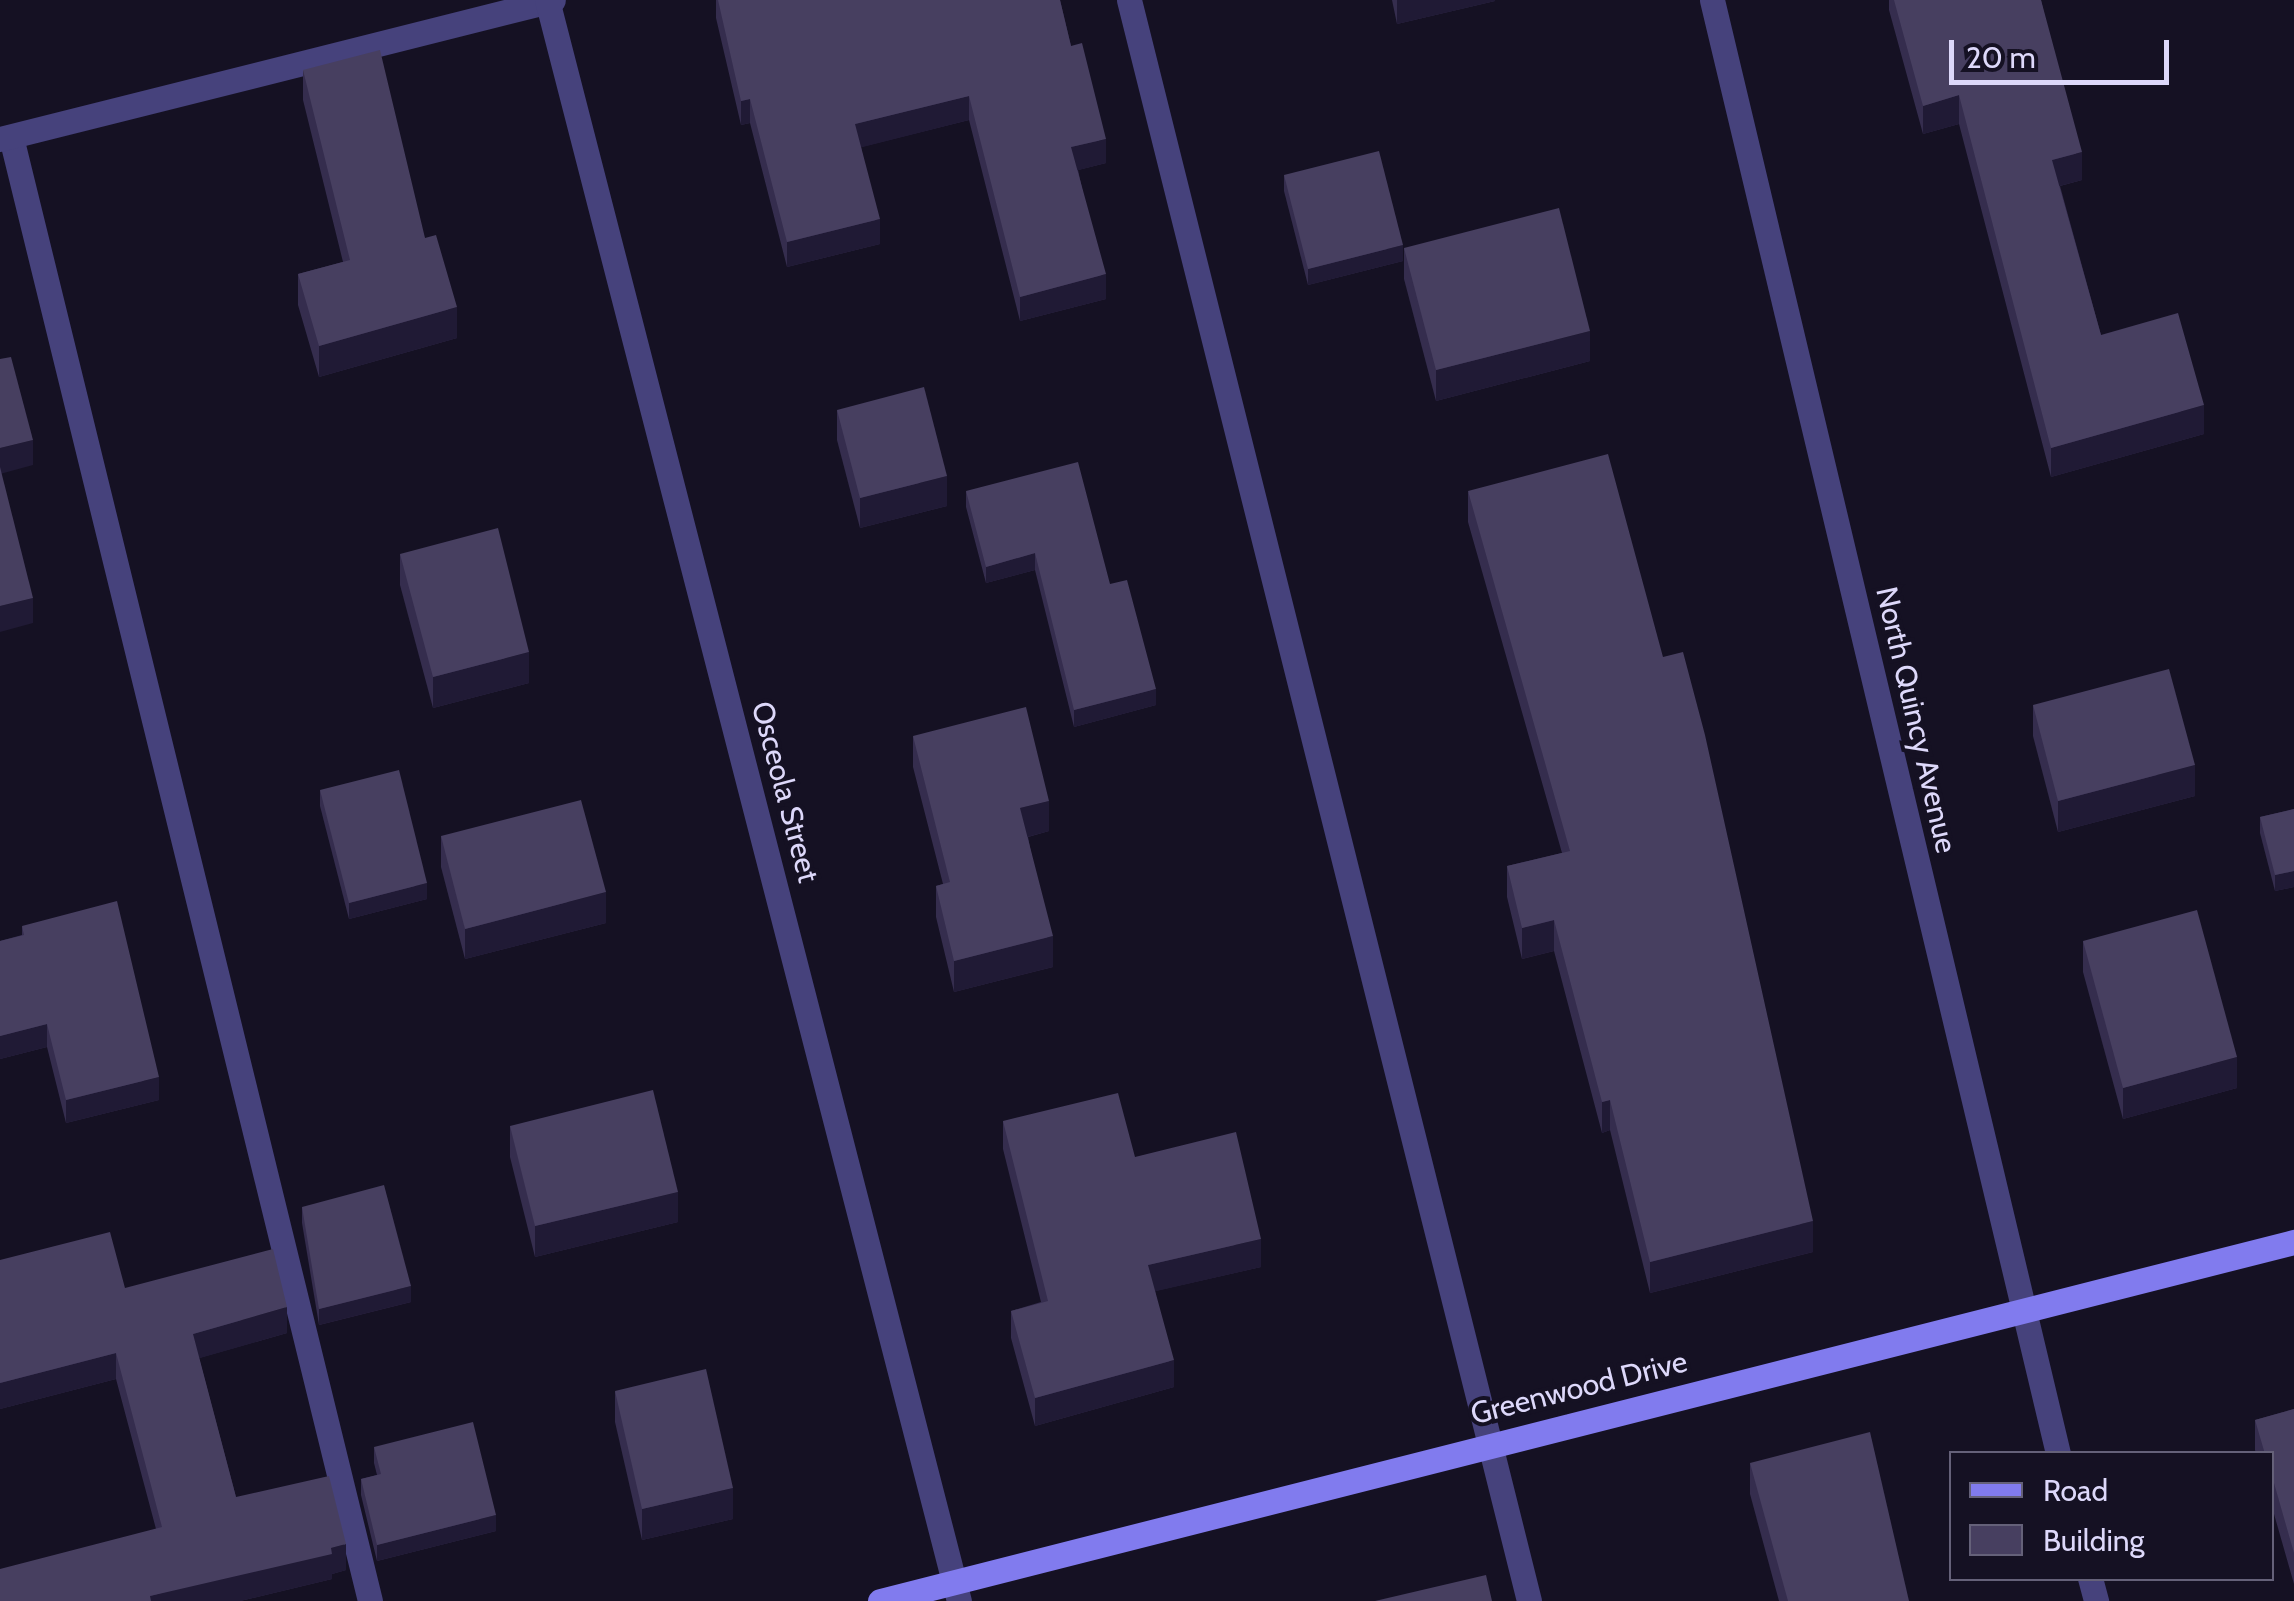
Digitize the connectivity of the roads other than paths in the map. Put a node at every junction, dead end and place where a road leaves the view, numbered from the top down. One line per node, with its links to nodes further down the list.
1 (549, 0): 4 (street); 9 (street, Osceola Street)
2 (1128, 0): 7 (street)
3 (1712, 0): 6 (street, North Quincy Avenue)
4 (5, 138): 10 (street)
5 (2294, 1242): 6 (street, Greenwood Drive)
6 (2022, 1310): 7 (street, Greenwood Drive); 8 (street, North Quincy Avenue)
7 (1489, 1444): 9 (street, Greenwood Drive); 12 (street)
8 (2057, 1451)
9 (957, 1592): 11 (street, Greenwood Drive)
10 (370, 1601)
11 (880, 1601)
12 (1529, 1601)

